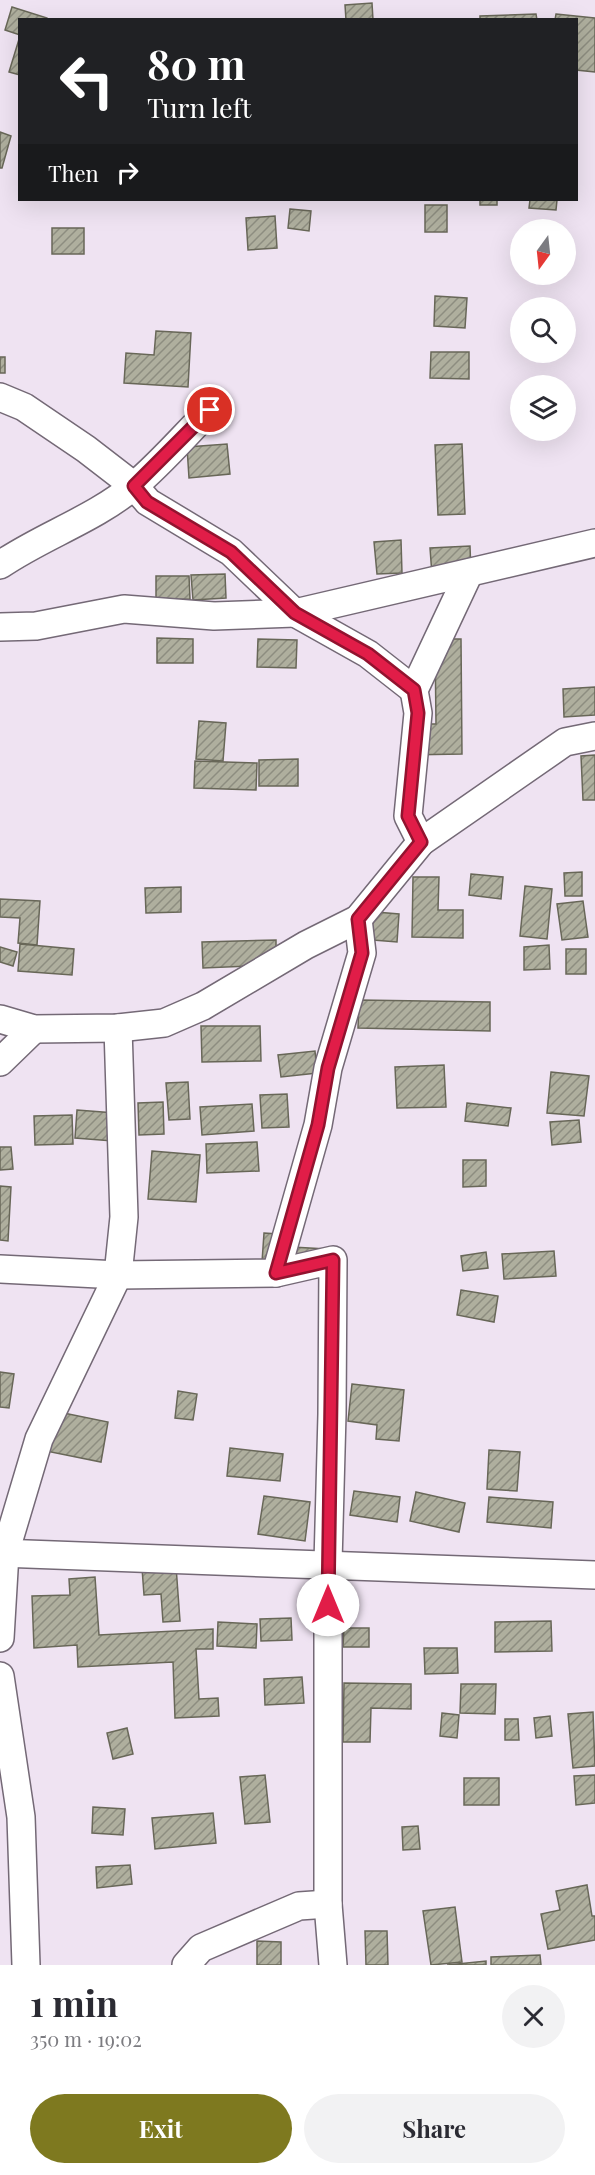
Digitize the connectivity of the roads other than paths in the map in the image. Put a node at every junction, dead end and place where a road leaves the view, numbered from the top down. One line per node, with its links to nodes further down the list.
1 (0, 397): 3 (street)
2 (210, 410): 3 (street)
3 (134, 486): 5 (street); 7 (street)
4 (595, 543): 6 (street)
5 (0, 565)
6 (469, 573): 7 (street); 9 (street)
7 (295, 613): 8 (street); 9 (street)
8 (0, 627)
9 (414, 690): 11 (street)
10 (595, 736): 11 (street)
11 (421, 842): 12 (street)
12 (358, 919): 14 (street); 18 (street)
13 (0, 1019): 15 (street)
14 (118, 1028): 15 (street); 19 (street)
15 (34, 1029): 16 (street)
16 (0, 1062)
17 (0, 1269): 19 (street)
18 (276, 1273): 19 (street); 21 (street)
19 (118, 1275): 20 (street)
20 (3, 1553): 21 (street); 23 (street)
21 (328, 1563): 22 (street); 25 (street)
22 (595, 1575)
23 (0, 1638)
24 (0, 1676): 26 (street)
25 (328, 1904): 27 (street); 28 (street)
26 (26, 1965)
27 (186, 1965)
28 (333, 1965)

